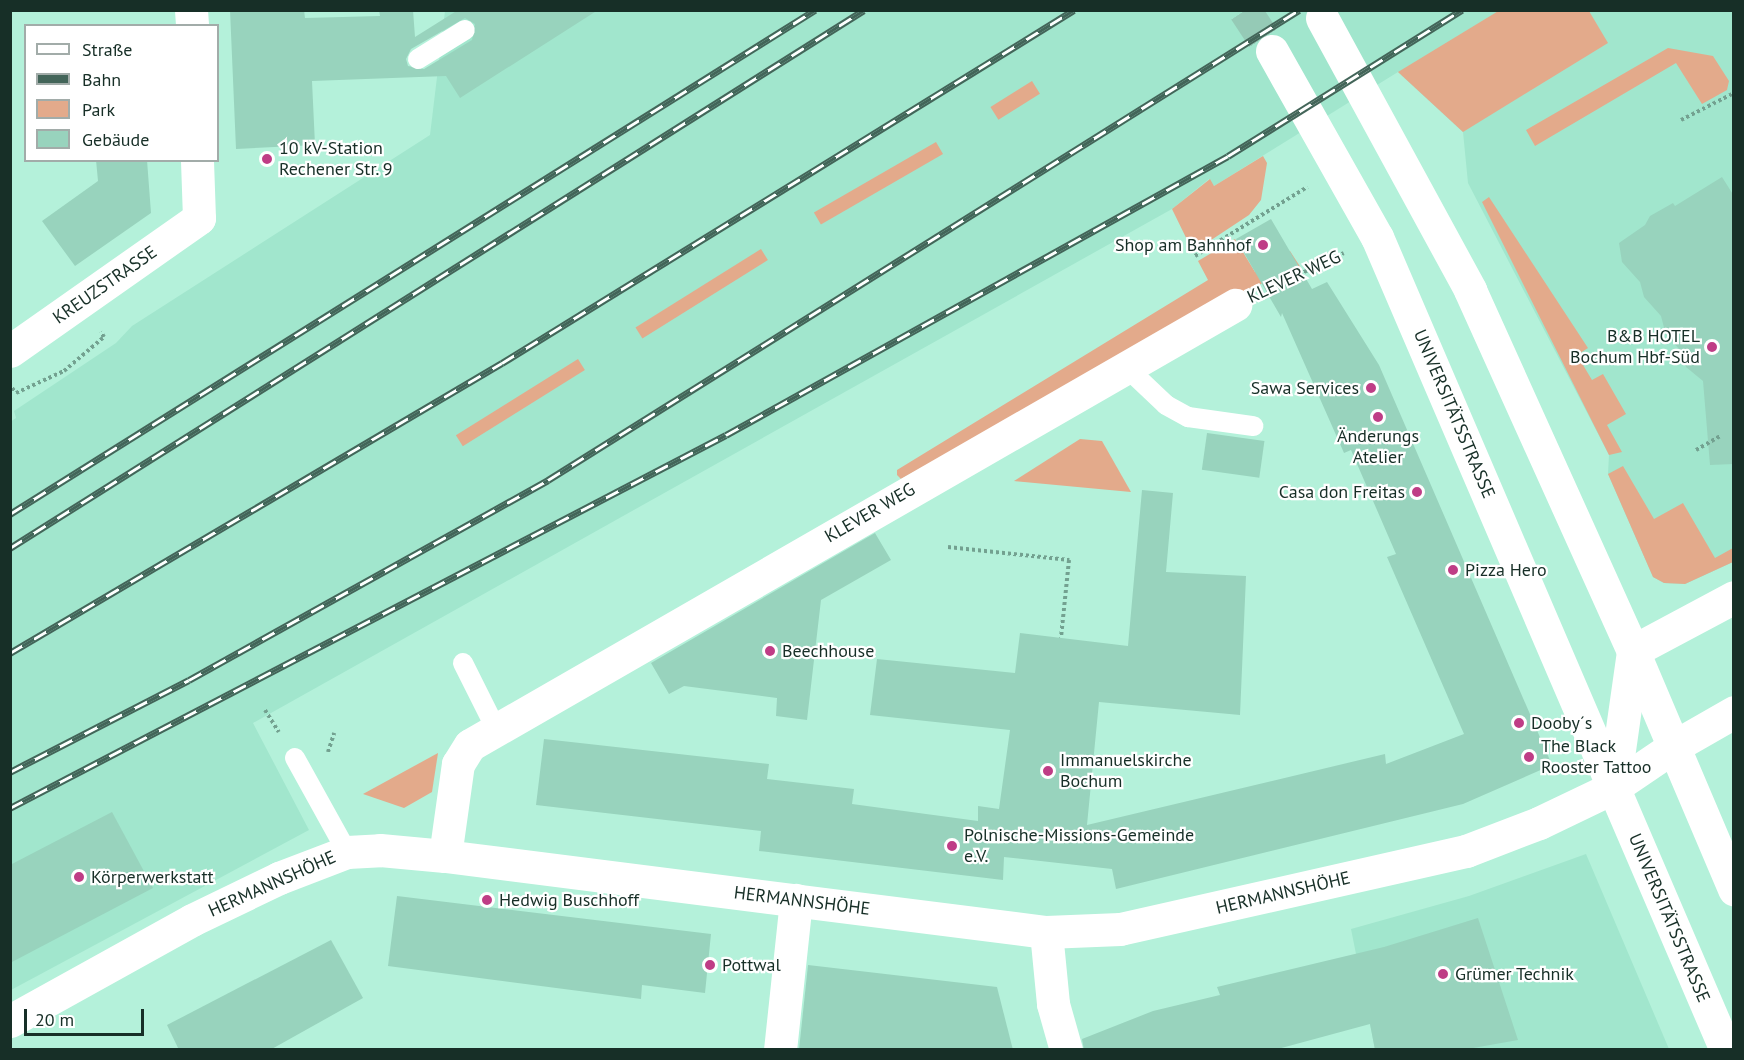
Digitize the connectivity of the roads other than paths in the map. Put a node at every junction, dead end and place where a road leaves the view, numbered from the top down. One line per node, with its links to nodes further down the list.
1 (1322, 18): 11 (street)
2 (465, 30): 4 (lane)
3 (1272, 51): 17 (street, UNIVERSITÄTSSTRASSE)
4 (418, 59)
5 (197, 162): 7 (street, KREUZSTRASSE)
6 (1235, 305): 8 (street, KLEVER WEG)
7 (10, 351)
8 (1126, 367): 9 (lane); 14 (street, KLEVER WEG)
9 (1253, 426)
10 (1734, 597): 11 (street)
11 (1633, 651): 15 (street); 17 (street)
12 (463, 663): 14 (lane)
13 (1734, 712): 15 (street)
14 (495, 727): 19 (street, KLEVER WEG)
15 (1673, 747): 17 (street); 20 (street)
16 (295, 758): 18 (lane)
17 (1614, 787): 22 (street, HERMANNSHÖHE); 26 (street, UNIVERSITÄTSSTRASSE)
18 (347, 852): 19 (street, HERMANNSHÖHE); 23 (street, HERMANNSHÖHE)
19 (445, 856): 21 (street, HERMANNSHÖHE)
20 (1734, 889)
21 (796, 900): 22 (street, HERMANNSHÖHE); 24 (street)
22 (1046, 932): 25 (street)
23 (10, 1021)
24 (780, 1050)
25 (1066, 1050)
26 (1726, 1050)

